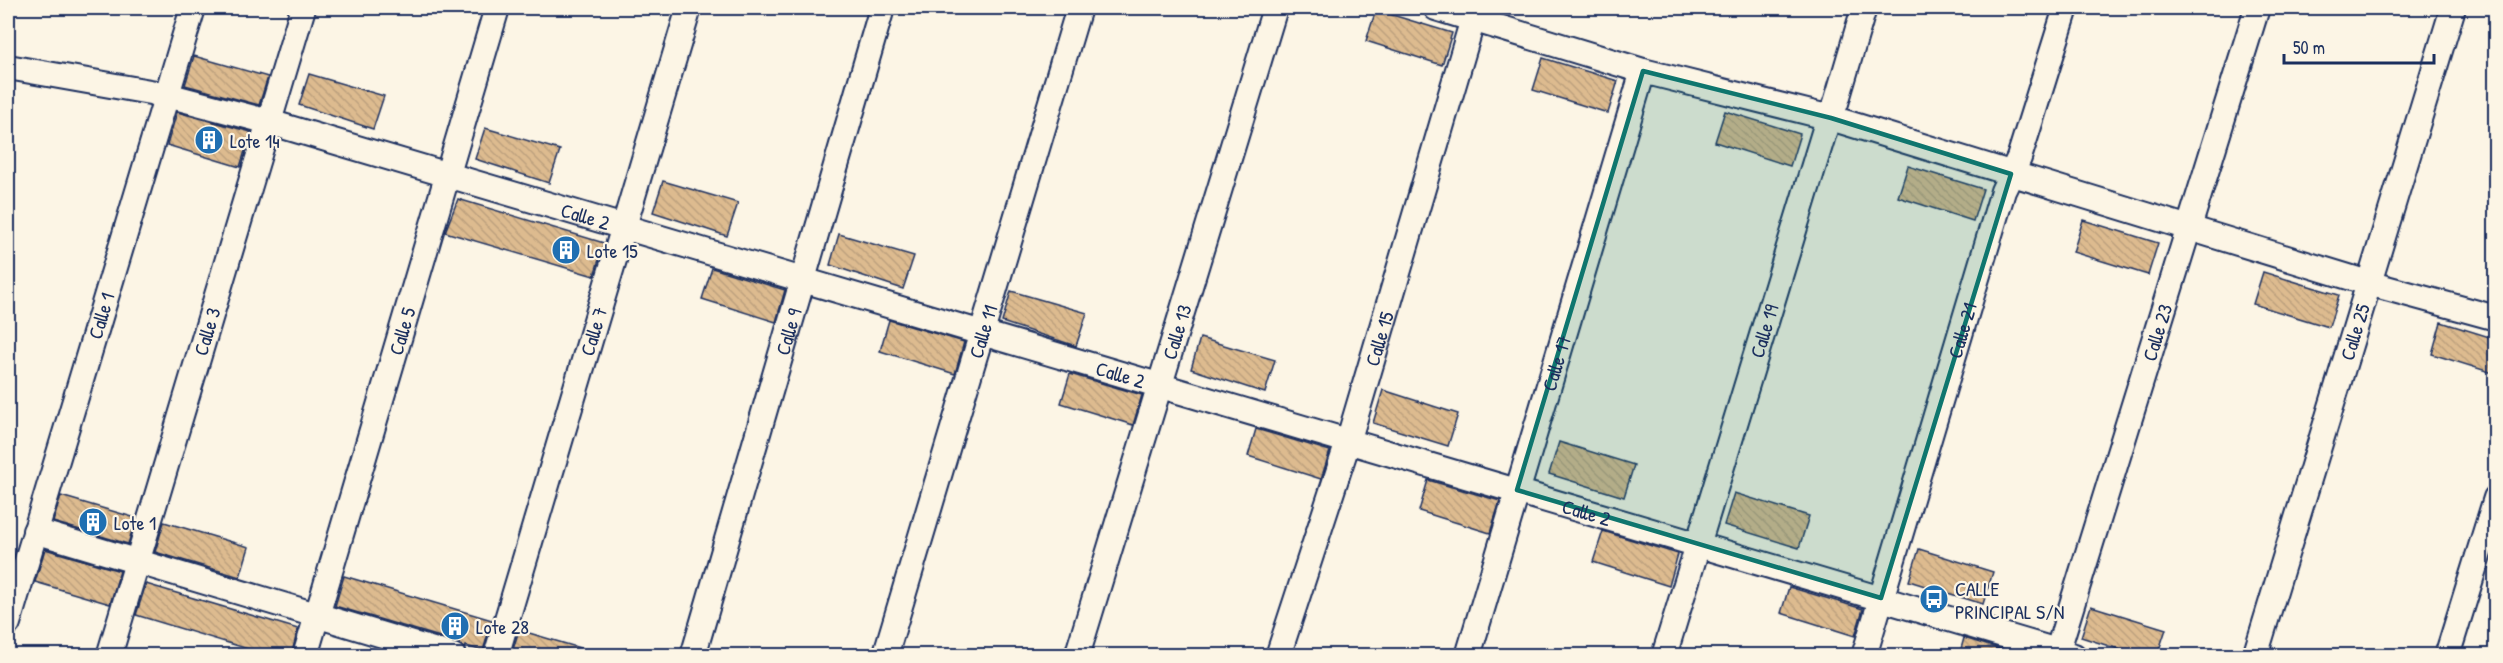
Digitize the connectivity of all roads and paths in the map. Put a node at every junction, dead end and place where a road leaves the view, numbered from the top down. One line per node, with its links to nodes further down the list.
1 (194, 8): 16 (street, Calle 1)
2 (303, 8): 18 (street, Calle 3)
3 (497, 8): 19 (street, Calle 5)
4 (689, 8): 21 (street, Calle 7)
5 (882, 8): 23 (street, Calle 9)
6 (1079, 8): 26 (street, Calle 11)
7 (1275, 8): 27 (street, Calle 13)
8 (1436, 8): 13 (street)
9 (1864, 8): 17 (street, Calle 19)
10 (2066, 8): 20 (street, Calle 21)
11 (2257, 8): 22 (street, Calle 23)
12 (2453, 8): 24 (street, Calle 25)
13 (1473, 19): 15 (street); 28 (street, Calle 15)
14 (8, 67): 16 (street, Calle 2)
15 (1643, 71): 17 (street); 29 (street, Calle 17)
16 (168, 95): 18 (street, Calle 2); 31 (street, Calle 1)
17 (1831, 118): 20 (street); 32 (street, Calle 19)
18 (269, 122): 19 (street, Calle 2); 33 (street, Calle 3)
19 (448, 174): 21 (street, Calle 2); 35 (street, Calle 5)
20 (2011, 174): 22 (street); 34 (street, Calle 21)
21 (624, 226): 23 (street, Calle 2); 41 (street, Calle 7)
22 (2189, 229): 24 (street); 37 (street, Calle 23)
23 (802, 279): 26 (street, Calle 2); 42 (street, Calle 9)
24 (2368, 283): 25 (street); 49 (street, Calle 25)
25 (2496, 318)
26 (982, 332): 27 (street, Calle 2); 43 (street, Calle 11)
27 (1160, 385): 28 (street, Calle 2); 44 (street, Calle 13)
28 (1348, 442): 29 (street, Calle 2); 45 (street, Calle 15)
29 (1517, 490): 32 (street, Calle 2); 46 (street, Calle 17)
30 (2496, 498): 50 (street)
31 (35, 531): 33 (street); 36 (street, Calle 1)
32 (1698, 544): 34 (street, Calle 2); 47 (street, Calle 19)
33 (137, 562): 35 (street); 38 (street, Calle 3)
34 (1881, 598): 37 (street, Calle 2); 48 (street, Calle 21)
35 (317, 615): 39 (street, Calle 5); 40 (street)
36 (8, 623)
37 (2062, 654)
38 (109, 656)
39 (305, 656)
40 (453, 656)
41 (496, 656)
42 (693, 656)
43 (885, 656)
44 (1077, 656)
45 (1278, 656)
46 (1468, 656)
47 (1664, 656)
48 (1864, 656)
49 (2255, 656)
50 (2448, 656)

